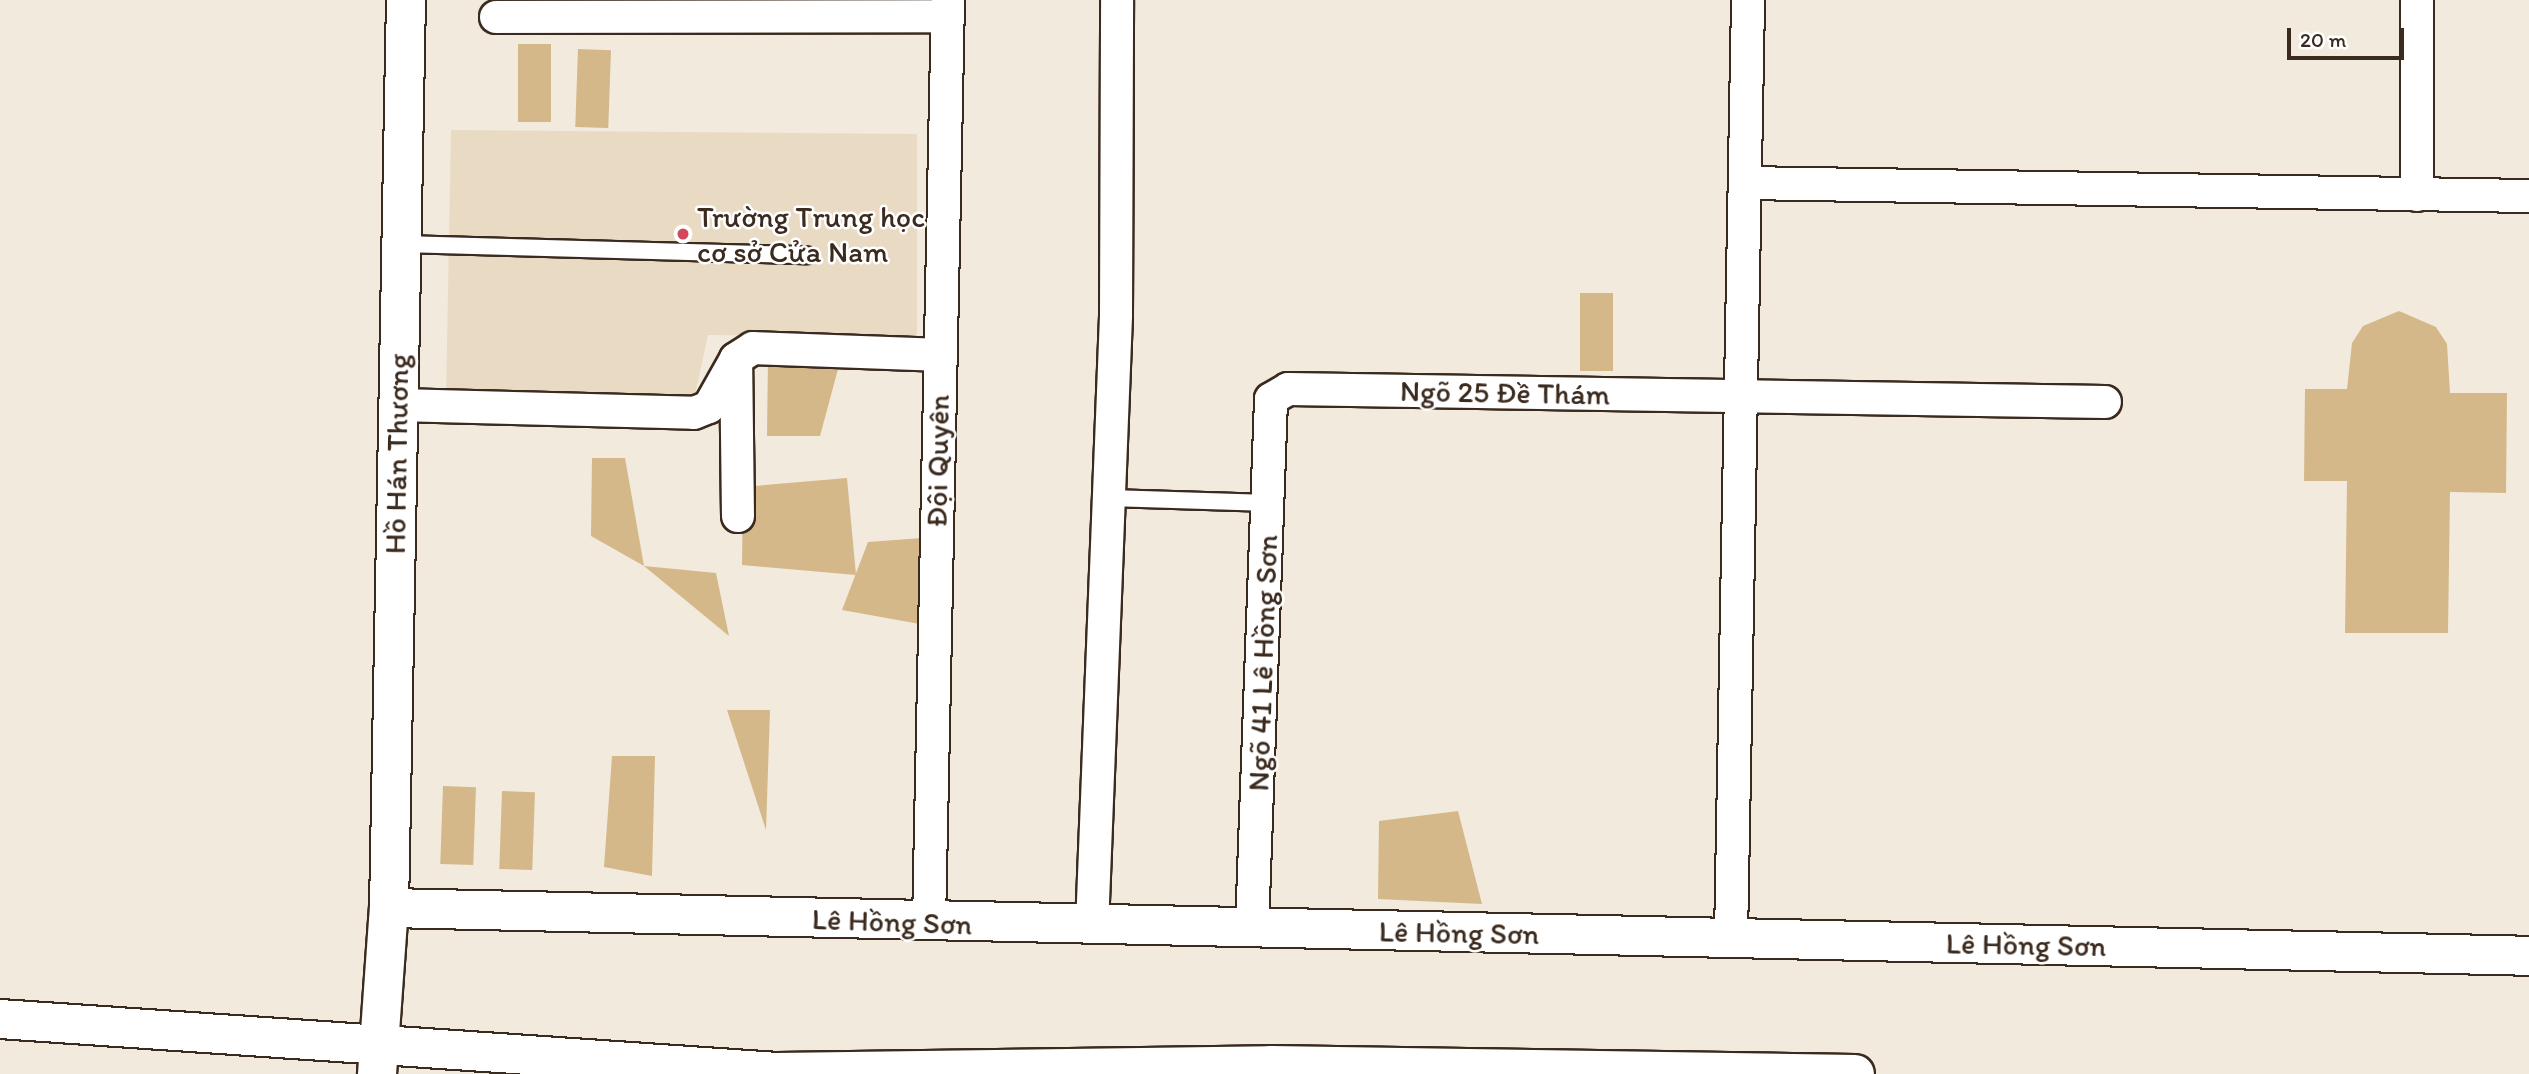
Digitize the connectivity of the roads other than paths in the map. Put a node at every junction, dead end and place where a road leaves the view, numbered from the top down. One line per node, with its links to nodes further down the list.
1 (406, 0): 10 (street, Hồ Hán Thương)
2 (1117, 0): 18 (street)
3 (1748, 0): 7 (street)
4 (2417, 0): 8 (street)
5 (948, 8): 6 (street); 12 (street, Đội Quyên)
6 (496, 17)
7 (1745, 183): 8 (street); 14 (street)
8 (2417, 195): 9 (street)
9 (2529, 196)
10 (401, 244): 11 (lane); 17 (street, Hồ Hán Thương)
11 (806, 255)
12 (941, 355): 13 (street); 22 (street, Đội Quyên)
13 (736, 359): 17 (street); 20 (street)
14 (1742, 398): 15 (street, Ngõ 25 Đề Thám); 16 (street, Ngõ 25 Đề Thám); 25 (street)
15 (1271, 399): 19 (street, Ngõ 41 Lê Hồng Sơn)
16 (2105, 402)
17 (398, 405): 21 (street, Hồ Hán Thương)
18 (1109, 498): 19 (lane); 23 (street)
19 (1270, 503): 24 (street, Ngõ 41 Lê Hồng Sơn)
20 (738, 516)
21 (389, 908): 22 (street, Lê Hồng Sơn); 28 (street, Hồ Hán Thương)
22 (929, 923): 23 (street, Lê Hồng Sơn)
23 (1091, 927): 24 (street, Lê Hồng Sơn)
24 (1252, 928): 25 (street, Lê Hồng Sơn)
25 (1731, 939): 26 (street, Lê Hồng Sơn)
26 (2529, 956)
27 (0, 1020): 28 (street)
28 (378, 1060): 29 (street)
29 (1855, 1074)

